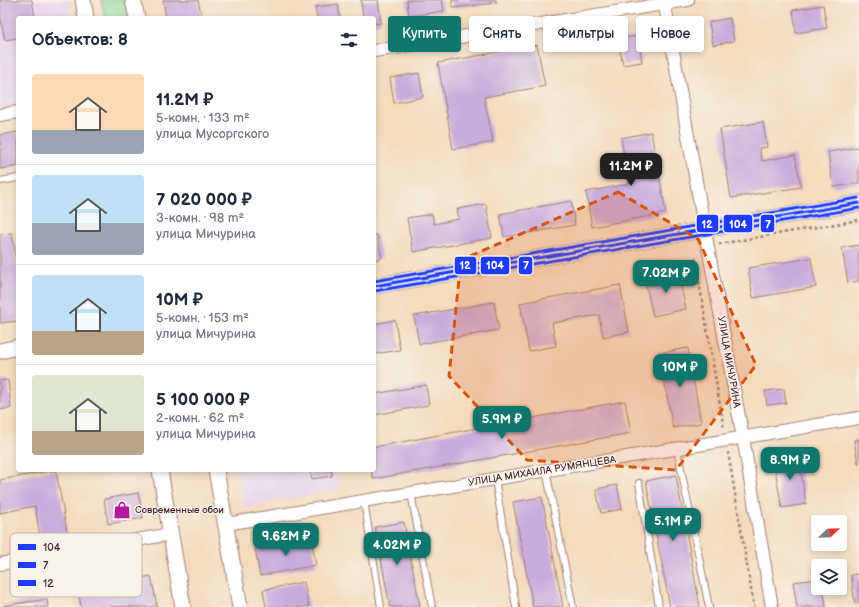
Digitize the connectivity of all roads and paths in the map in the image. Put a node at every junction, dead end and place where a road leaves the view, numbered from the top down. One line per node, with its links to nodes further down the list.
1 (83, 0): 5 (street)
2 (133, 0): 6 (street)
3 (688, 0): 4 (street)
4 (664, 2): 7 (street); 13 (street, УЛИЦА МИЧУРИНА)
5 (86, 16)
6 (137, 16)
7 (376, 51)
8 (16, 112): 9 (street)
9 (0, 115)
10 (16, 178): 11 (lane)
11 (0, 181)
12 (859, 203): 13 (street)
13 (705, 230): 14 (street); 18 (street, УЛИЦА МИЧУРИНА)
14 (376, 286)
15 (16, 348): 16 (street)
16 (0, 351)
17 (859, 418): 18 (street, УЛИЦА МИХАИЛА РУМЯНЦЕВА)
18 (743, 438): 19 (street, УЛИЦА МИХАИЛА РУМЯНЦЕВА); 40 (street, УЛИЦА МИЧУРИНА)
19 (677, 448): 20 (street, УЛИЦА МИХАИЛА РУМЯНЦЕВА); 39 (lane)
20 (546, 470): 23 (street, УЛИЦА МИХАИЛА РУМЯНЦЕВА); 37 (lane)
21 (160, 472): 28 (street)
22 (216, 472): 27 (street)
23 (495, 479): 25 (street, УЛИЦА МИХАИЛА РУМЯНЦЕВА); 36 (lane)
24 (639, 483): 38 (lane)
25 (411, 493): 26 (street, УЛИЦА МИХАИЛА РУМЯНЦЕВА); 35 (lane)
26 (364, 501): 27 (street, УЛИЦА МИХАИЛА РУМЯНЦЕВА); 34 (lane)
27 (226, 524): 33 (street)
28 (171, 534): 29 (street); 32 (street)
29 (142, 539)
30 (10, 562): 31 (street)
31 (0, 564)
32 (183, 607)
33 (240, 607)
34 (381, 607)
35 (432, 607)
36 (516, 607)
37 (573, 607)
38 (659, 607)
39 (709, 607)
40 (772, 607)

